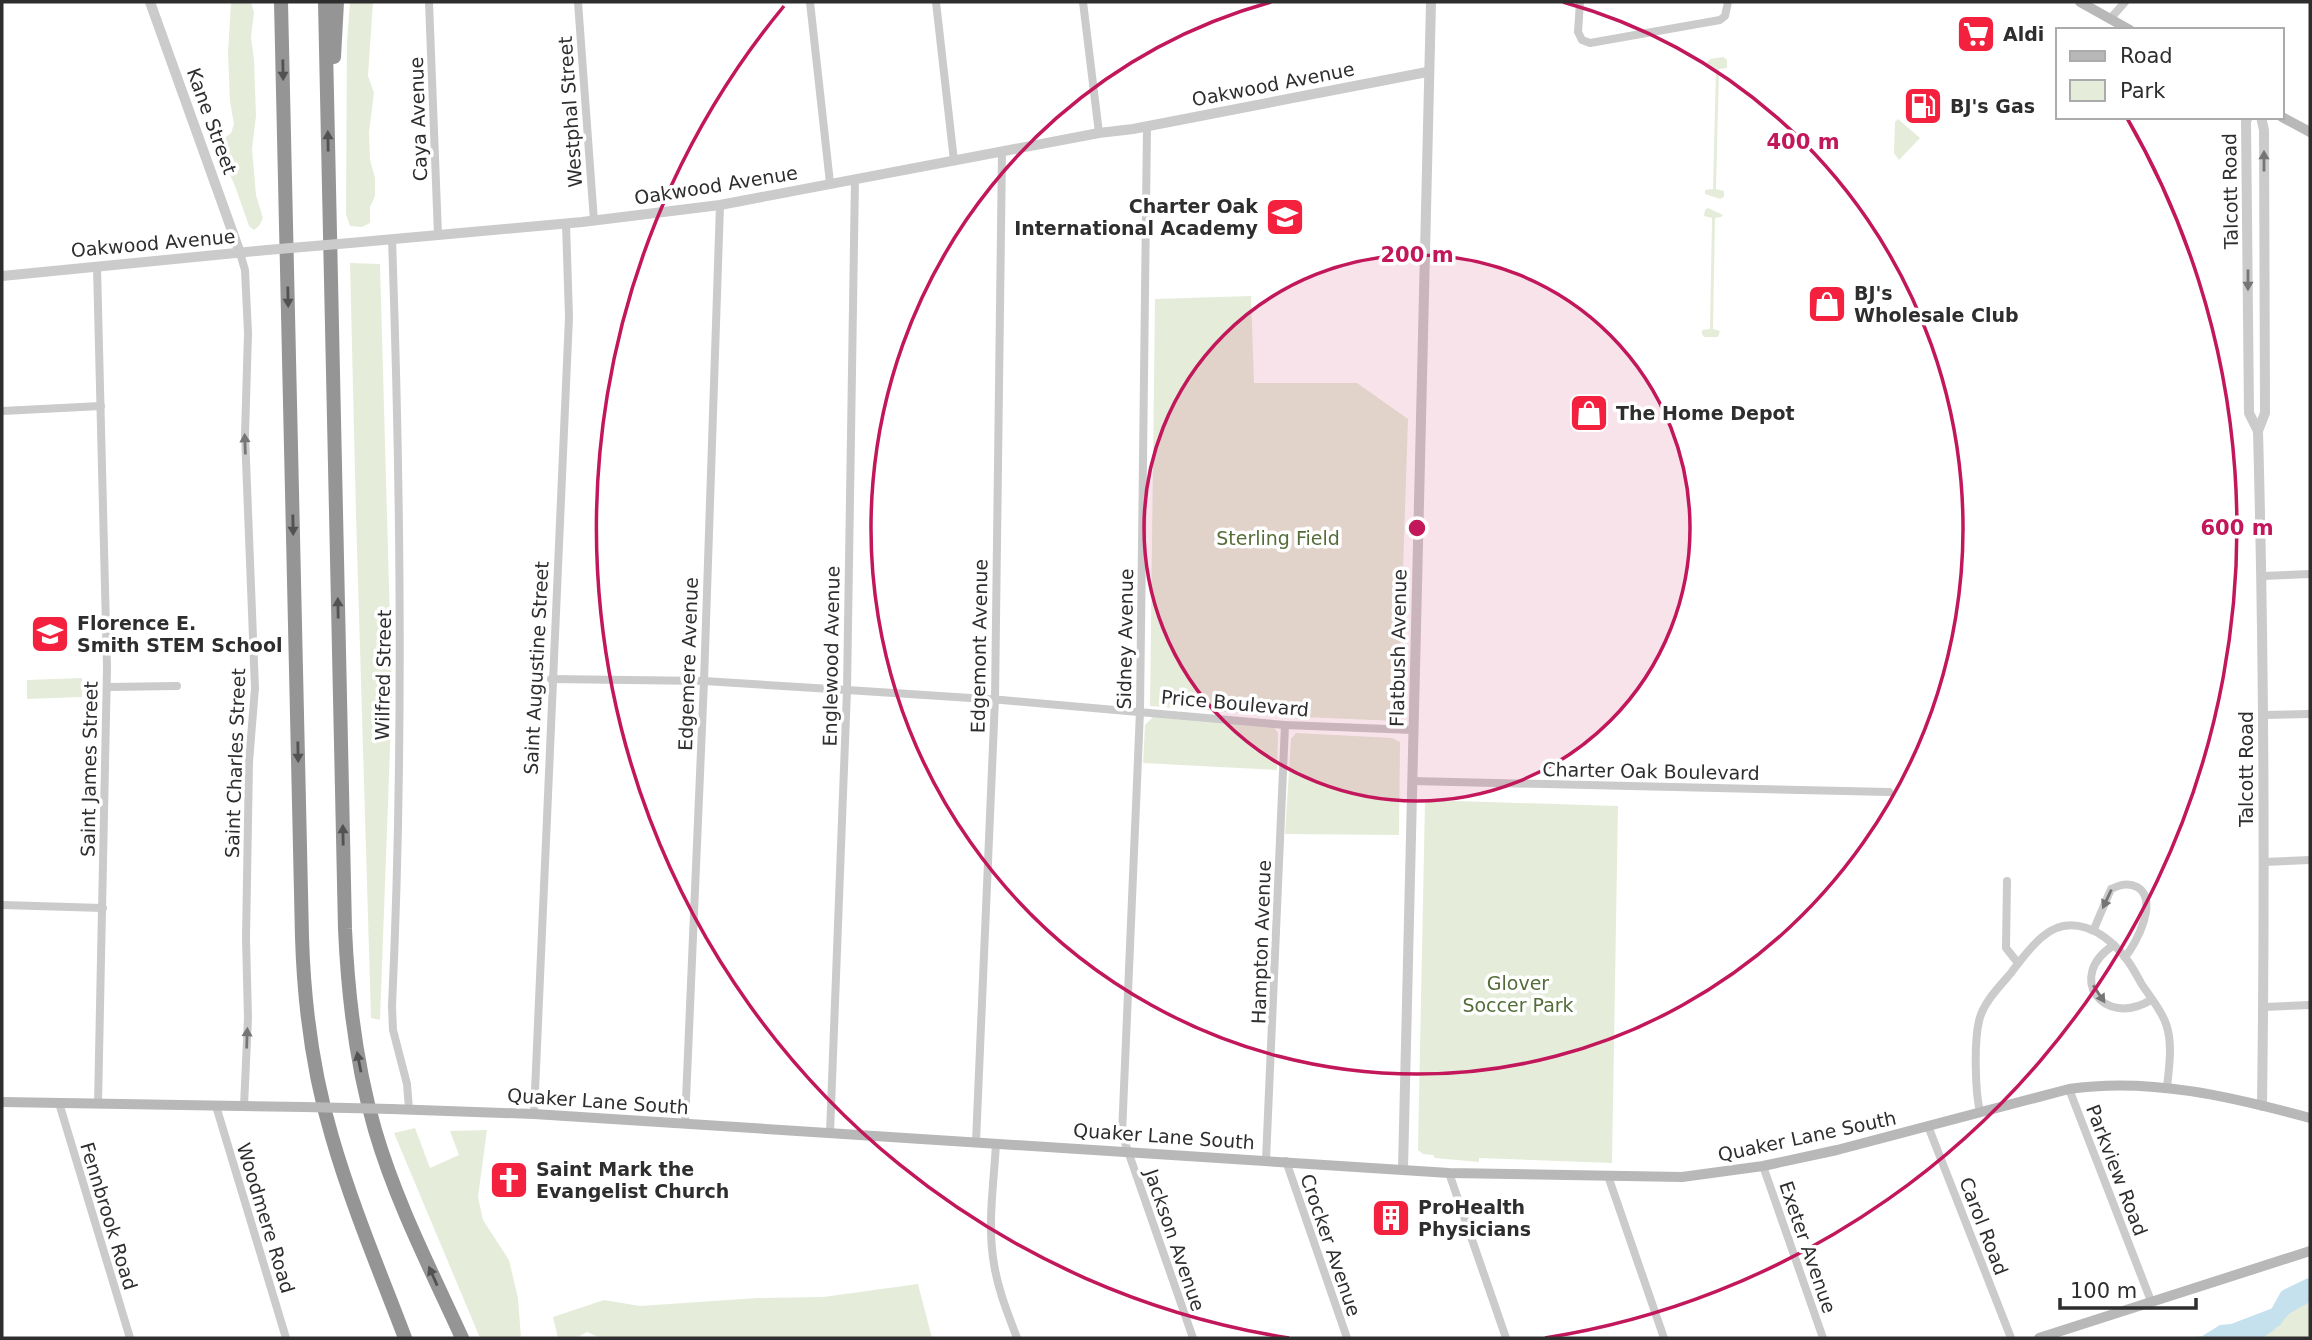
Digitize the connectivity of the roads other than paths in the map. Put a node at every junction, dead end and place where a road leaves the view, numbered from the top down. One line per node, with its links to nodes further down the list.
1 (150, 2): 34 (street, Kane Street)
2 (325, 2): 18 (highway)
3 (337, 2): 18 (highway)
4 (429, 2): 32 (street, Caya Avenue)
5 (578, 2): 30 (street, Westphal Street)
6 (810, 2): 28 (street)
7 (936, 2): 26 (street)
8 (1083, 2): 24 (street)
9 (1431, 2): 17 (street, Flatbush Avenue)
10 (1580, 2): 11 (street)
11 (1728, 2)
12 (2080, 2): 15 (main road)
13 (2125, 2): 15 (street)
14 (281, 3): 99 (highway, one-way to 99)
15 (2110, 19): 16 (main road)
16 (2126, 28)
17 (1427, 72): 22 (street, Oakwood Avenue); 56 (street, Flatbush Avenue)
18 (327, 89): 100 (highway, one-way to 18)
19 (2284, 118): 23 (main road)
20 (2247, 119): 35 (street, Talcott Road)
21 (2261, 119): 36 (street, Talcott Road, one-way to 21)
22 (1147, 126): 24 (street, Oakwood Avenue); 52 (street, Sidney Avenue)
23 (2310, 132)
24 (1099, 133): 25 (street, Oakwood Avenue)
25 (1002, 152): 26 (street, Oakwood Avenue); 51 (street, Edgemont Avenue)
26 (954, 161): 27 (street, Oakwood Avenue)
27 (855, 179): 28 (street, Oakwood Avenue); 50 (street, Englewood Avenue)
28 (830, 183): 29 (street, Oakwood Avenue)
29 (720, 205): 30 (street, Oakwood Avenue); 47 (street, Edgemere Avenue)
30 (594, 221): 31 (street, Oakwood Avenue)
31 (566, 223): 32 (street, Oakwood Avenue); 46 (street, Saint Augustine Street)
32 (438, 235): 33 (street, Oakwood Avenue)
33 (392, 239): 34 (street, Oakwood Avenue, bridge); 79 (street, Wilfred Street)
34 (240, 253): 37 (street, Oakwood Avenue); 77 (street, Saint Charles Street, one-way to 34)
35 (2248, 257): 36 (street); 39 (street, Talcott Road, one-way to 39)
36 (2264, 257): 40 (street, Talcott Road)
37 (97, 267): 38 (street, Oakwood Avenue); 41 (street, Saint James Street)
38 (2, 276)
39 (2248, 364): 40 (street); 43 (street, Talcott Road)
40 (2264, 364): 43 (street, Talcott Road)
41 (101, 406): 42 (street); 49 (street, Saint James Street)
42 (2, 411)
43 (2258, 431): 45 (street, Talcott Road)
44 (2310, 574): 45 (street)
45 (2262, 576): 54 (street, Talcott Road)
46 (551, 679): 47 (street, Price Boulevard); 81 (street, Saint Augustine Street)
47 (704, 681): 50 (street, Price Boulevard); 83 (street, Edgemere Avenue)
48 (177, 686): 49 (street)
49 (107, 687): 63 (street, Saint James Street)
50 (847, 690): 51 (street, Price Boulevard); 85 (street, Englewood Avenue)
51 (995, 699): 52 (street, Price Boulevard); 86 (street, Edgemont Avenue)
52 (1140, 711): 55 (street, Price Boulevard); 88 (street, Sidney Avenue)
53 (2310, 714): 54 (street)
54 (2263, 715): 60 (street, Talcott Road)
55 (1285, 725): 56 (street, Price Boulevard); 89 (street, Hampton Avenue)
56 (1413, 730): 57 (street, Flatbush Avenue)
57 (1412, 781): 58 (street, Charter Oak Boulevard); 92 (street, Flatbush Avenue)
58 (1889, 792)
59 (2310, 860): 60 (street)
60 (2264, 862): 70 (street, Talcott Road)
61 (2007, 881): 67 (street)
62 (2, 905): 63 (street)
63 (103, 908): 75 (street, Saint James Street)
64 (2094, 929): 65 (street); 66 (street, one-way to 64); 67 (street)
65 (2114, 945): 66 (street); 68 (street, one-way to 68)
66 (2125, 957): 68 (street)
67 (2018, 963): 80 (street)
68 (2151, 1000): 71 (street)
69 (2310, 1005): 70 (street)
70 (2264, 1007): 78 (street, Talcott Road)
71 (2167, 1087): 72 (main road, Quaker Lane South); 78 (main road, Quaker Lane South)
72 (2069, 1089): 80 (main road, Quaker Lane South); 96 (street, Parkview Road)
73 (2, 1102): 74 (main road, Quaker Lane South)
74 (59, 1103): 75 (main road, Quaker Lane South); 97 (street, Fennbrook Road)
75 (98, 1104): 76 (main road, Quaker Lane South)
76 (216, 1106): 77 (main road, Quaker Lane South); 98 (street, Woodmere Road)
77 (244, 1106): 79 (main road, Quaker Lane South, bridge)
78 (2262, 1106): 82 (main road, Quaker Lane South)
79 (408, 1109): 81 (main road, Quaker Lane South)
80 (1980, 1111): 84 (main road, Quaker Lane South)
81 (534, 1114): 83 (main road, Quaker Lane South)
82 (2310, 1118)
83 (685, 1124): 85 (main road, Quaker Lane South)
84 (1928, 1126): 91 (main road, Quaker Lane South); 107 (street, Carol Road)
85 (830, 1133): 86 (main road, Quaker Lane South)
86 (976, 1142): 87 (main road, Quaker Lane South)
87 (996, 1143): 88 (main road, Quaker Lane South); 101 (street)
88 (1128, 1152): 89 (main road, Quaker Lane South); 102 (street, Jackson Avenue)
89 (1266, 1160): 90 (main road, Quaker Lane South)
90 (1286, 1161): 92 (main road, Quaker Lane South); 103 (street, Crocker Avenue)
91 (1763, 1166): 94 (main road, Quaker Lane South); 106 (street, Exeter Avenue)
92 (1403, 1169): 93 (main road, Quaker Lane South)
93 (1449, 1173): 94 (main road, Quaker Lane South); 104 (street)
94 (1608, 1176): 105 (street)
95 (2310, 1251): 96 (main road)
96 (2151, 1301): 108 (main road)
97 (130, 1338)
98 (286, 1338)
99 (405, 1338)
100 (462, 1338)
101 (1017, 1338)
102 (1193, 1338)
103 (1347, 1338)
104 (1506, 1338)
105 (1664, 1338)
106 (1823, 1338)
107 (2011, 1338)
108 (2039, 1338)

